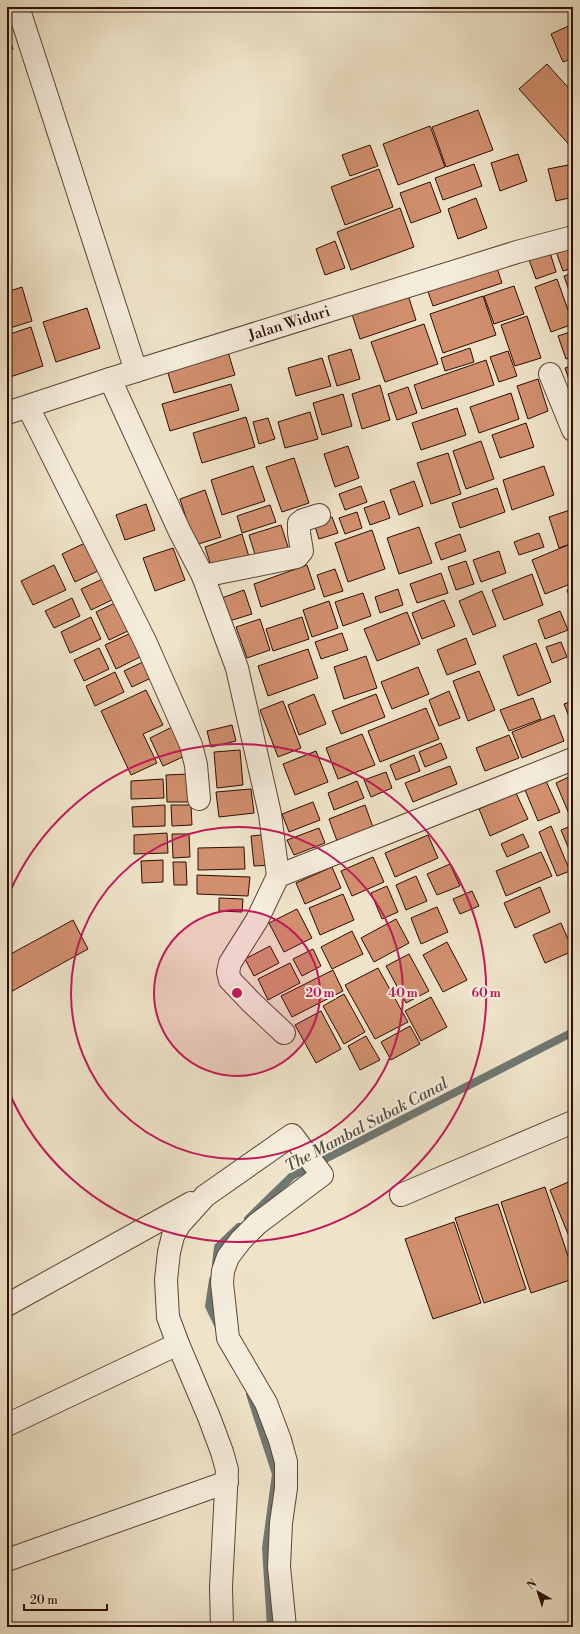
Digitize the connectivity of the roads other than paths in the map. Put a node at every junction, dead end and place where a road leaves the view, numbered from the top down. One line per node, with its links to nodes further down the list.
1 (18, 7): 3 (street)
2 (573, 237): 3 (street, Jalan Widuri)
3 (136, 371): 5 (street, Jalan Widuri)
4 (550, 374): 8 (street)
5 (110, 379): 6 (street, Jalan Widuri); 10 (street)
6 (28, 407): 7 (street, Jalan Widuri); 12 (street)
7 (7, 413)
8 (573, 430)
9 (319, 515): 10 (street)
10 (202, 576): 13 (street)
11 (573, 759): 13 (street)
12 (199, 799)
13 (278, 876): 14 (street)
14 (284, 1032)
15 (573, 1122): 16 (street)
16 (401, 1195)
17 (205, 1196): 18 (street); 19 (street); 24 (street)
18 (7, 1305)
19 (178, 1344): 20 (street); 21 (street)
20 (7, 1425)
21 (227, 1482): 22 (street); 23 (street)
22 (7, 1560)
23 (218, 1626)
24 (285, 1627)

